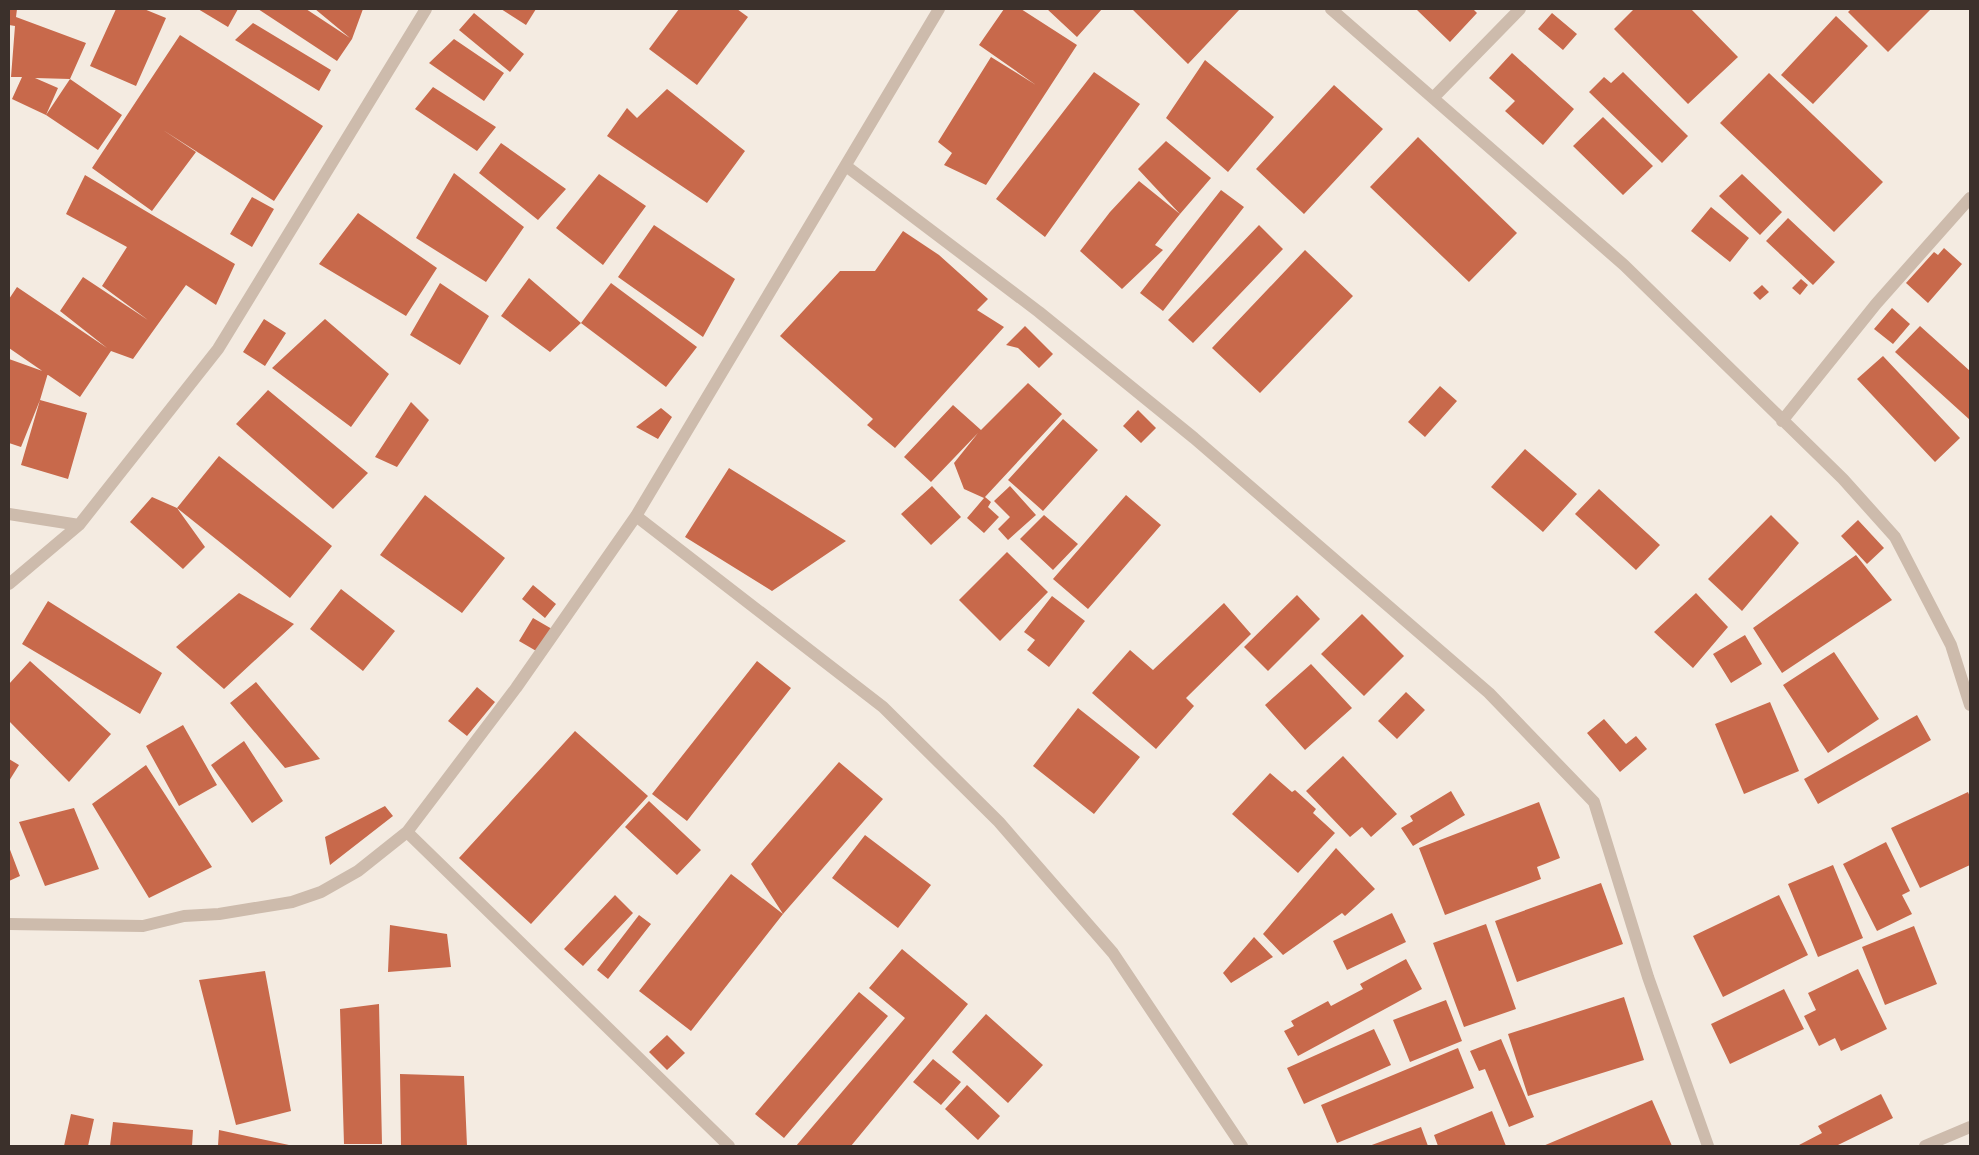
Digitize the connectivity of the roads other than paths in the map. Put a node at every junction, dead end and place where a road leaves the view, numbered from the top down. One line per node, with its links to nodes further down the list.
1 (426, 9): 11 (street)
2 (939, 9): 6 (street)
3 (1332, 9): 5 (street)
4 (1520, 9): 5 (street)
5 (1433, 98): 8 (street)
6 (846, 166): 10 (street); 19 (street)
7 (1970, 198): 8 (street)
8 (1782, 421): 13 (street)
9 (9, 514): 11 (street)
10 (636, 516): 14 (street); 18 (street)
11 (79, 525): 12 (street)
12 (9, 584)
13 (1970, 705)
14 (407, 832): 15 (street); 17 (street)
15 (9, 924)
16 (1970, 1127): 20 (street)
17 (729, 1146)
18 (1242, 1146)
19 (1708, 1146)
20 (1925, 1146)

